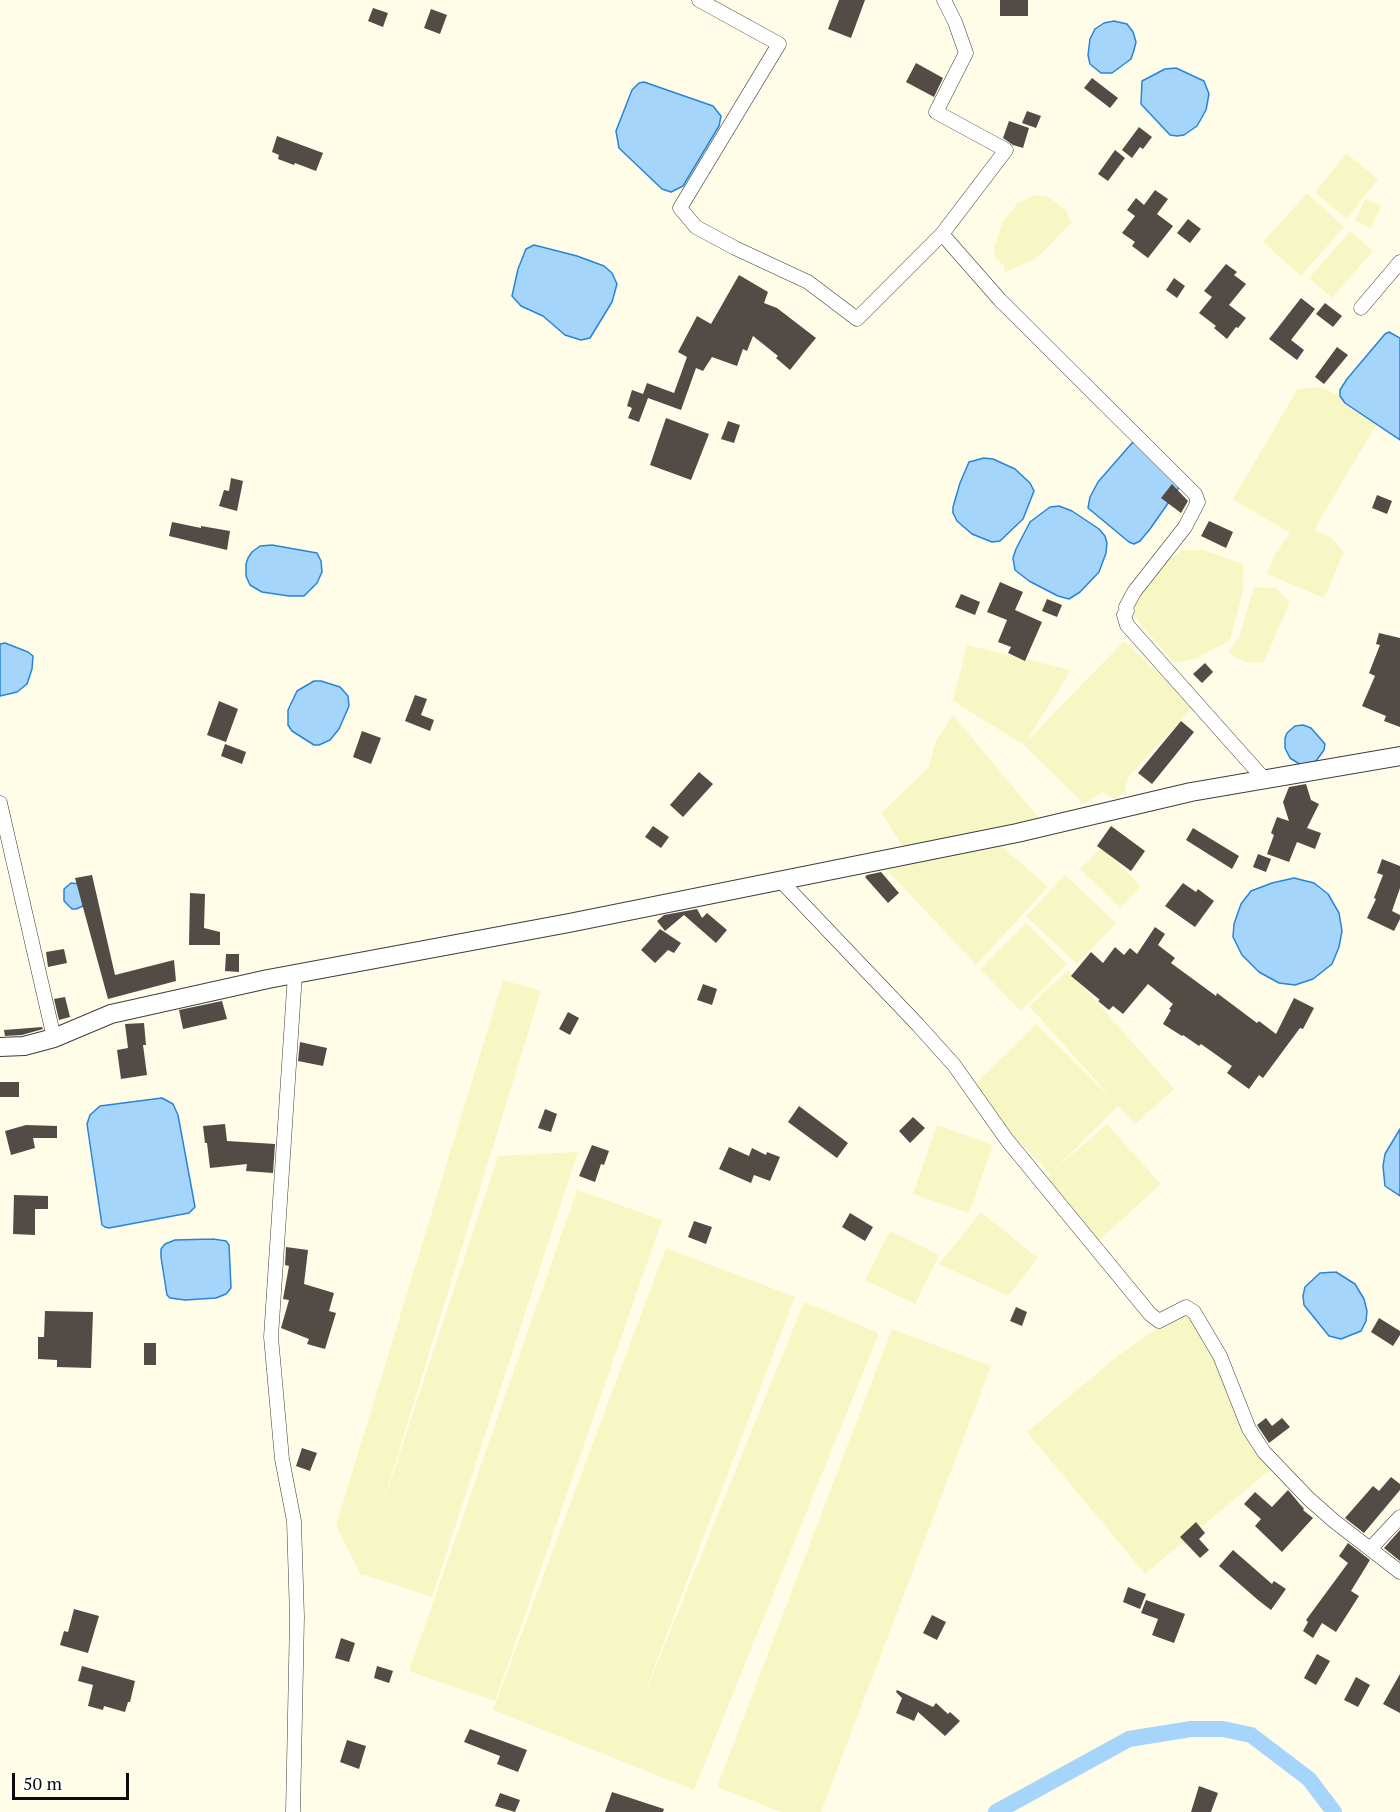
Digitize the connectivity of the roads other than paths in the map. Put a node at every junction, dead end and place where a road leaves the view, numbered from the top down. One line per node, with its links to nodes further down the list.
1 (699, 0): 3 (street)
2 (944, 0): 3 (street)
3 (942, 234): 7 (street)
4 (1400, 262): 5 (street)
5 (1361, 308)
6 (1400, 756): 7 (street)
7 (1265, 780): 9 (street)
8 (0, 803): 11 (street)
9 (780, 880): 10 (street); 14 (street)
10 (295, 974): 11 (street); 16 (street)
11 (54, 1038): 12 (street)
12 (0, 1047)
13 (1400, 1517): 14 (street)
14 (1370, 1549): 15 (street)
15 (1400, 1572)
16 (293, 1812)

